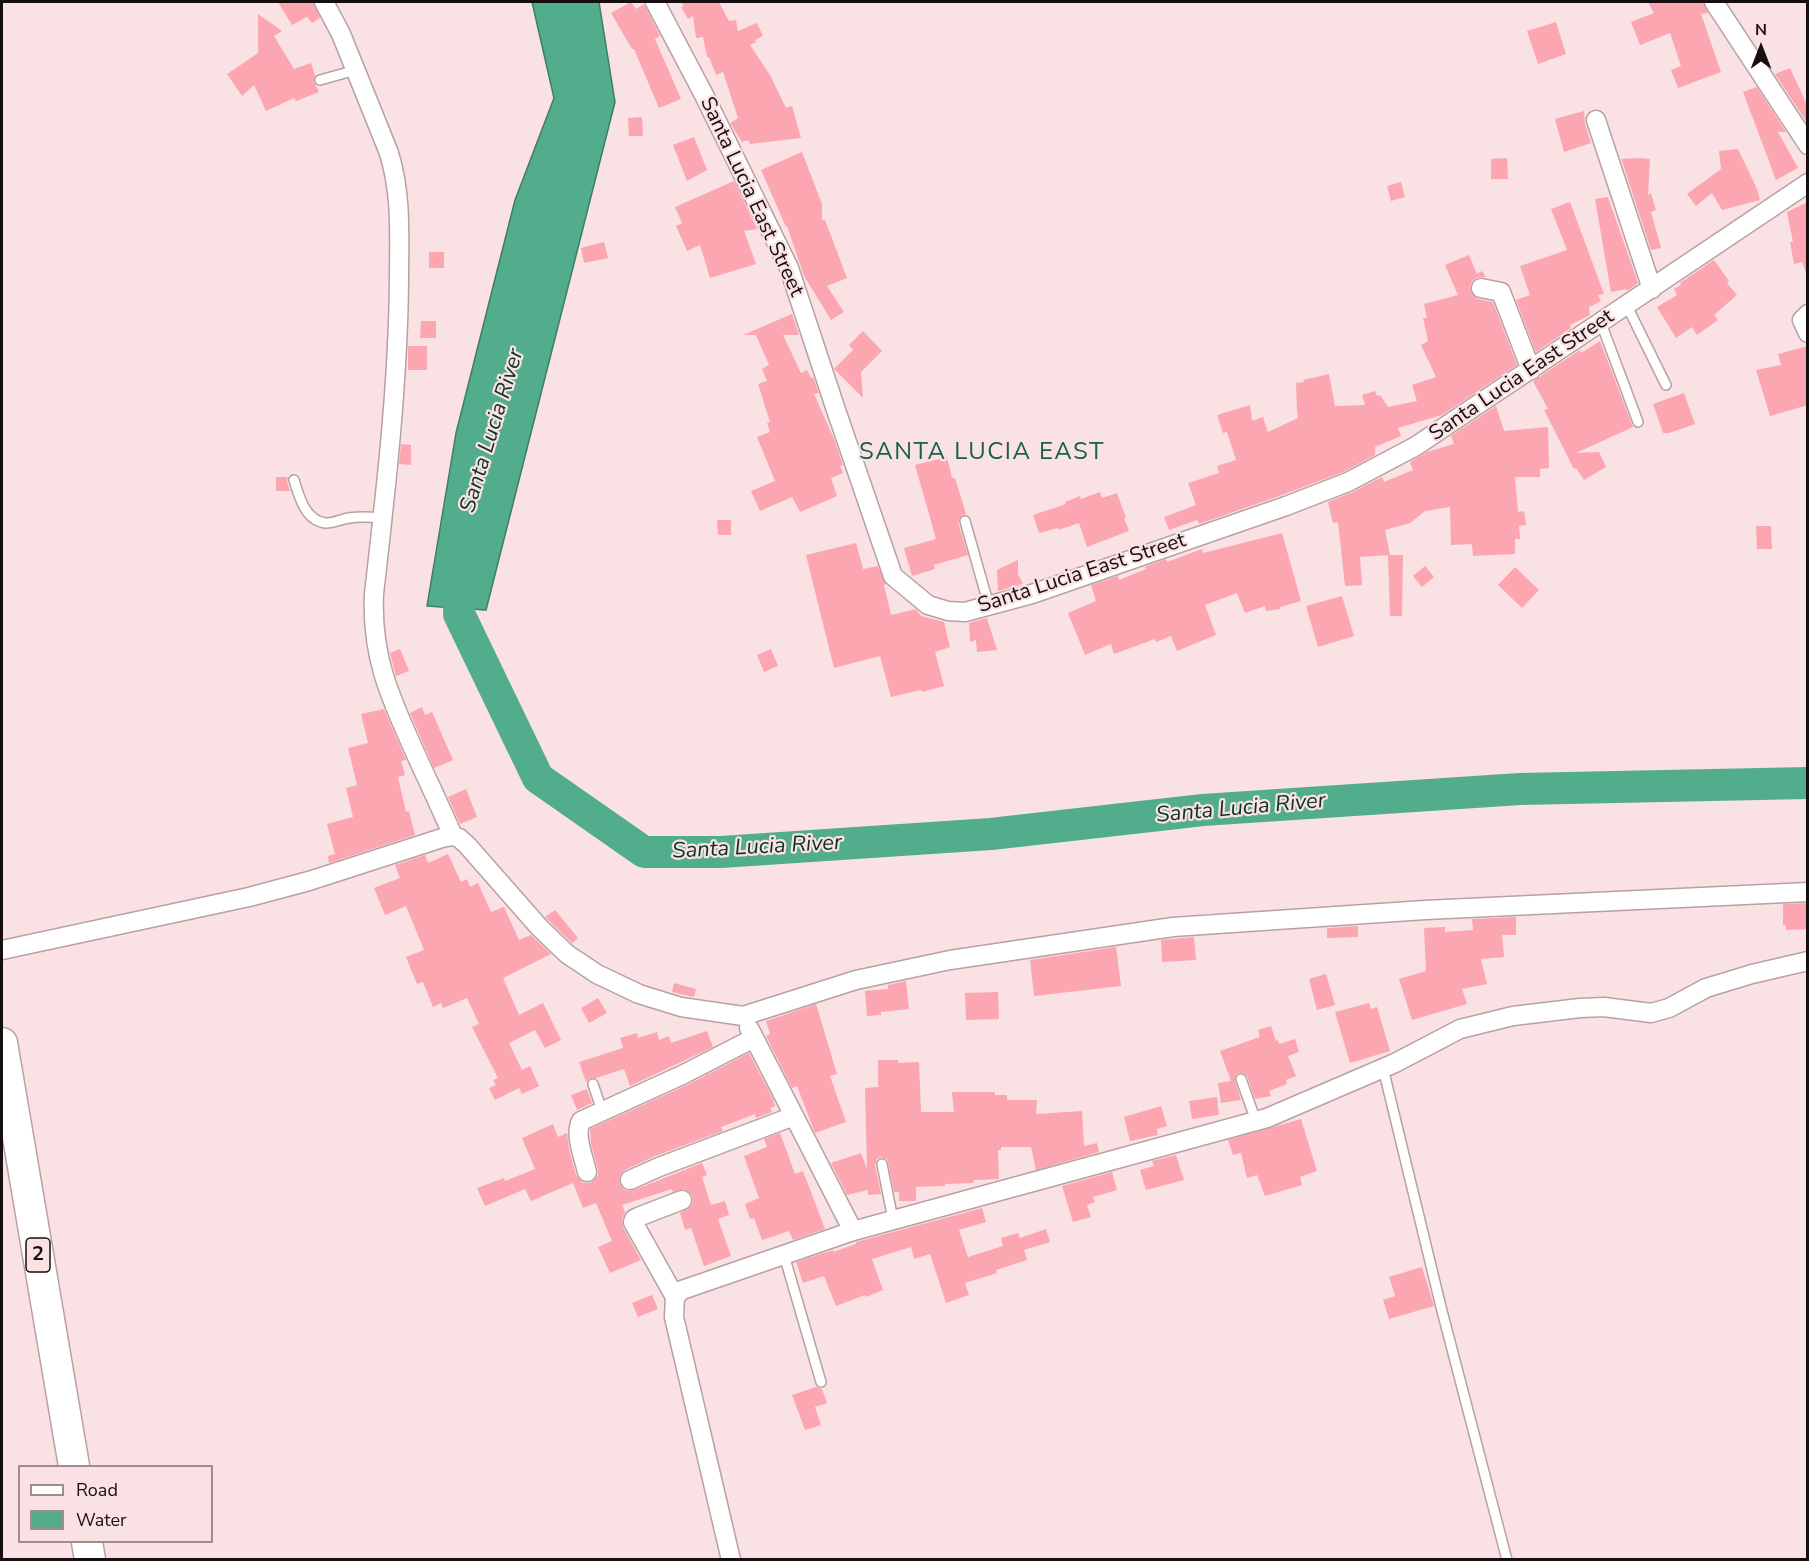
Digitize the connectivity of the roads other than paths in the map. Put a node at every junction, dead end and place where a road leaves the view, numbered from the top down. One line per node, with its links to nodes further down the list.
1 (324, 2): 4 (street)
2 (655, 2): 21 (street, Santa Lucia East Street)
3 (1714, 2): 7 (street)
4 (356, 70): 5 (lane); 19 (street)
5 (320, 80)
6 (1596, 120): 10 (street)
7 (1808, 145)
8 (1808, 183): 10 (street, Santa Lucia East Street)
9 (1481, 288): 15 (street)
10 (1652, 289): 11 (street, Santa Lucia East Street)
11 (1627, 306): 13 (street, Santa Lucia East Street); 16 (lane)
12 (1808, 314): 14 (street)
13 (1601, 323): 15 (street, Santa Lucia East Street); 17 (lane)
14 (1808, 333)
15 (1531, 370): 21 (street, Santa Lucia East Street)
16 (1666, 385)
17 (1638, 422)
18 (294, 480): 19 (lane)
19 (382, 518): 22 (street)
20 (965, 521): 21 (lane)
21 (989, 606)
22 (453, 836): 24 (street); 26 (street)
23 (1808, 892): 26 (street)
24 (2, 950)
25 (1808, 961): 29 (street)
26 (743, 1016): 27 (street)
27 (754, 1038): 32 (street); 33 (street)
28 (2, 1043): 35 (highway, 2)
29 (1383, 1068): 34 (street); 49 (lane)
30 (1241, 1079): 34 (lane)
31 (593, 1084): 32 (lane)
32 (602, 1111): 37 (street)
33 (794, 1116): 38 (street); 41 (street)
34 (1256, 1121): 40 (street)
35 (9, 1132): 45 (highway, 2)
36 (882, 1164): 40 (lane)
37 (588, 1172)
38 (630, 1180)
39 (682, 1200): 43 (street)
40 (893, 1220): 41 (street)
41 (853, 1231): 42 (street)
42 (784, 1255): 43 (street); 44 (lane)
43 (675, 1297): 48 (street)
44 (821, 1382)
45 (74, 1465)
46 (87, 1543): 47 (highway)
47 (90, 1560)
48 (731, 1560)
49 (1507, 1560)

